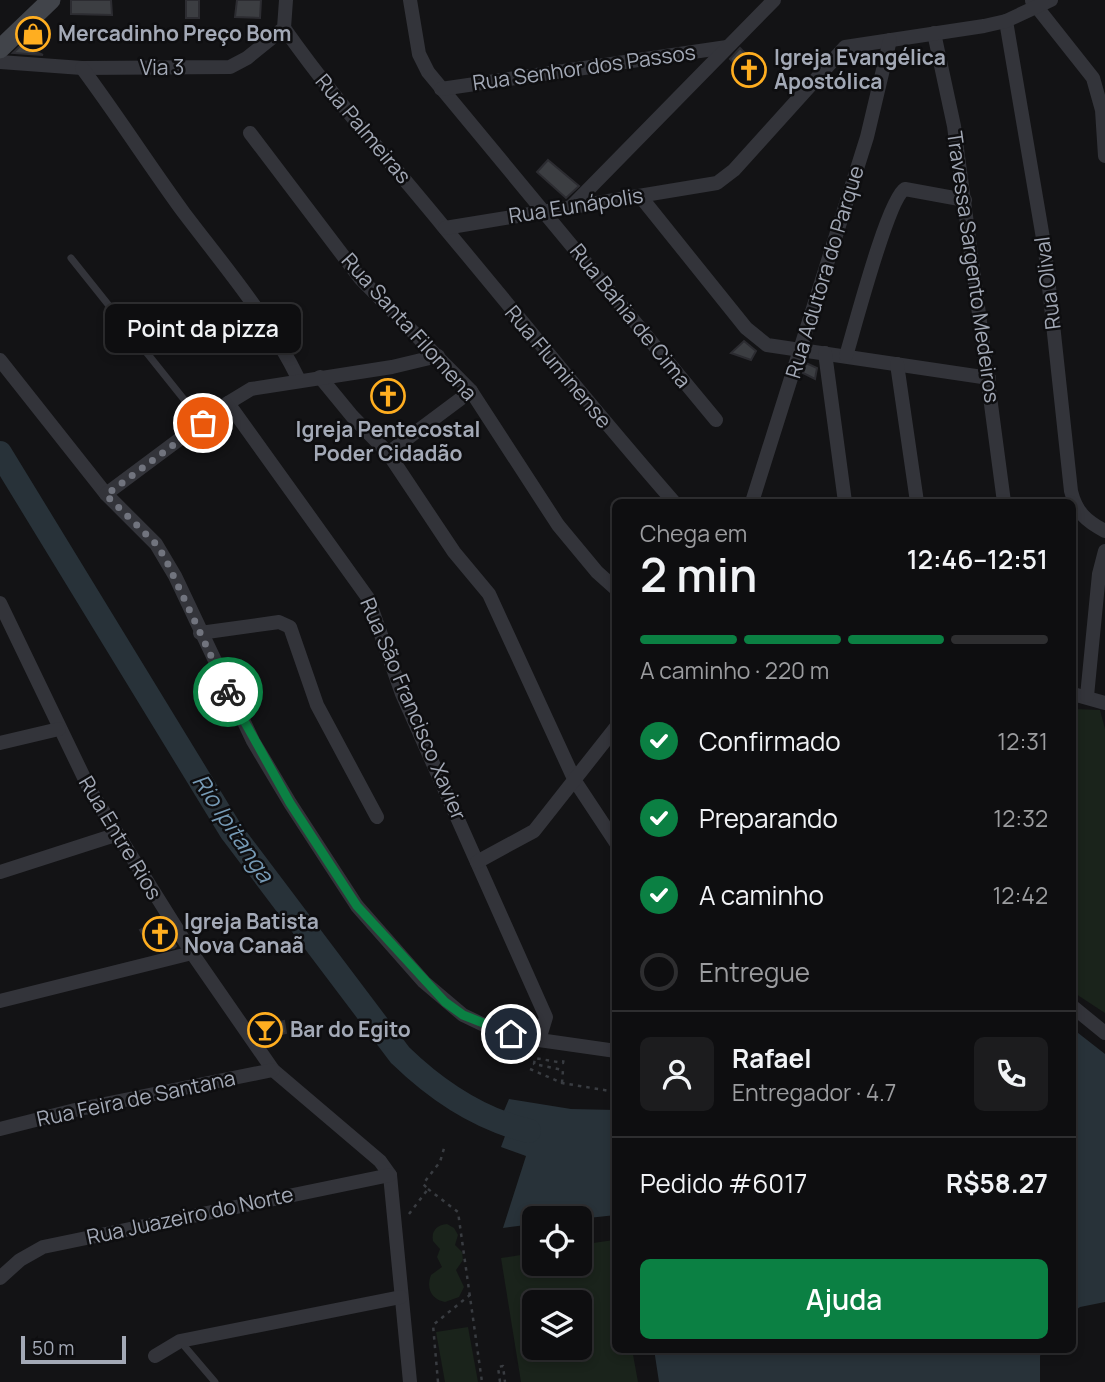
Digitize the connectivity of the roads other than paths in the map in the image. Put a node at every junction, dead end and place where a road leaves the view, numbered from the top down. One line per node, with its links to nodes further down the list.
1 (51, 0): 12 (street)
2 (286, 0): 8 (street)
3 (410, 0): 15 (street, Rua Bahia de Cima)
4 (774, 0): 11 (street)
5 (1051, 0): 6 (street)
6 (1034, 3): 7 (street); 17 (street)
7 (1006, 21): 9 (street); 44 (street, Rua Olival)
8 (284, 28): 14 (street, Via 3); 22 (street, Rua Palmeiras)
9 (934, 33): 10 (street); 19 (street, Travessa Sargento Medeiros)
10 (890, 40): 18 (street, Rua Eunápolis); 24 (street, Rua Adutora do Parque)
11 (727, 47): 15 (street, Rua Senhor dos Passos); 20 (street)
12 (0, 48)
13 (0, 62): 14 (street, Via 3)
14 (82, 68): 32 (street)
15 (442, 89): 21 (street, Rua Bahia de Cima)
16 (250, 133): 26 (street, Rua Santa Filomena)
17 (1105, 156)
18 (640, 196): 20 (street, Rua Eunápolis); 24 (street)
19 (964, 200): 27 (street); 31 (street, Travessa Sargento Medeiros)
20 (572, 206): 21 (street, Rua Eunápolis)
21 (544, 210): 22 (street, Rua Eunápolis); 35 (street, Rua Bahia de Cima)
22 (445, 228): 39 (street, Rua Fluminense)
23 (71, 258): 36 (lane)
24 (802, 351): 25 (street); 40 (street, Rua Adutora do Parque)
25 (825, 353): 27 (street); 41 (street)
26 (439, 356): 30 (street); 33 (street, Rua Santa Filomena)
27 (846, 356): 29 (street)
28 (0, 360): 38 (street)
29 (897, 364): 31 (street); 42 (street)
30 (320, 377): 32 (street); 37 (street)
31 (989, 378): 43 (street, Travessa Sargento Medeiros)
32 (299, 380): 34 (street)
33 (471, 391): 37 (street); 48 (street, Rua Santa Filomena)
34 (228, 403): 36 (street); 61 (street, Rua São Francisco Xavier)
35 (716, 420)
36 (203, 423): 38 (street)
37 (388, 453): 57 (street)
38 (106, 495): 51 (street)
39 (671, 499)
40 (753, 499)
41 (845, 499)
42 (917, 499)
43 (1004, 499)
44 (1074, 499)
45 (1076, 506): 46 (street, Rua Olival)
46 (1105, 531)
47 (1105, 551): 52 (street)
48 (612, 585)
49 (0, 603): 50 (street, Rua Entre Rios)
50 (2, 618): 54 (street, Rua Entre Rios)
51 (200, 634): 58 (street); 67 (street)
52 (1080, 695): 53 (street)
53 (1105, 703)
54 (59, 729): 56 (street); 59 (street, Rua Entre Rios)
55 (612, 732): 57 (street)
56 (0, 743)
57 (575, 781): 60 (street); 61 (street)
58 (377, 817)
59 (115, 835): 62 (street); 63 (street, Rua Entre Rios)
60 (612, 837)
61 (477, 862): 67 (street, Rua São Francisco Xavier)
62 (0, 872)
63 (192, 953): 64 (street); 69 (street, Rua Entre Rios)
64 (0, 1001)
65 (1076, 1009): 66 (street)
66 (1105, 1033)
67 (539, 1040): 68 (street)
68 (612, 1050)
69 (273, 1070): 70 (street, Rua Feira de Santana); 71 (street, Rua Entre Rios)
70 (0, 1129)
71 (390, 1175): 72 (street, Rua Juazeiro do Norte); 73 (street)
72 (0, 1278)
73 (401, 1297): 74 (street); 77 (street)
74 (180, 1341): 75 (street); 76 (lane)
75 (155, 1356)
76 (215, 1382)
77 (410, 1382)

